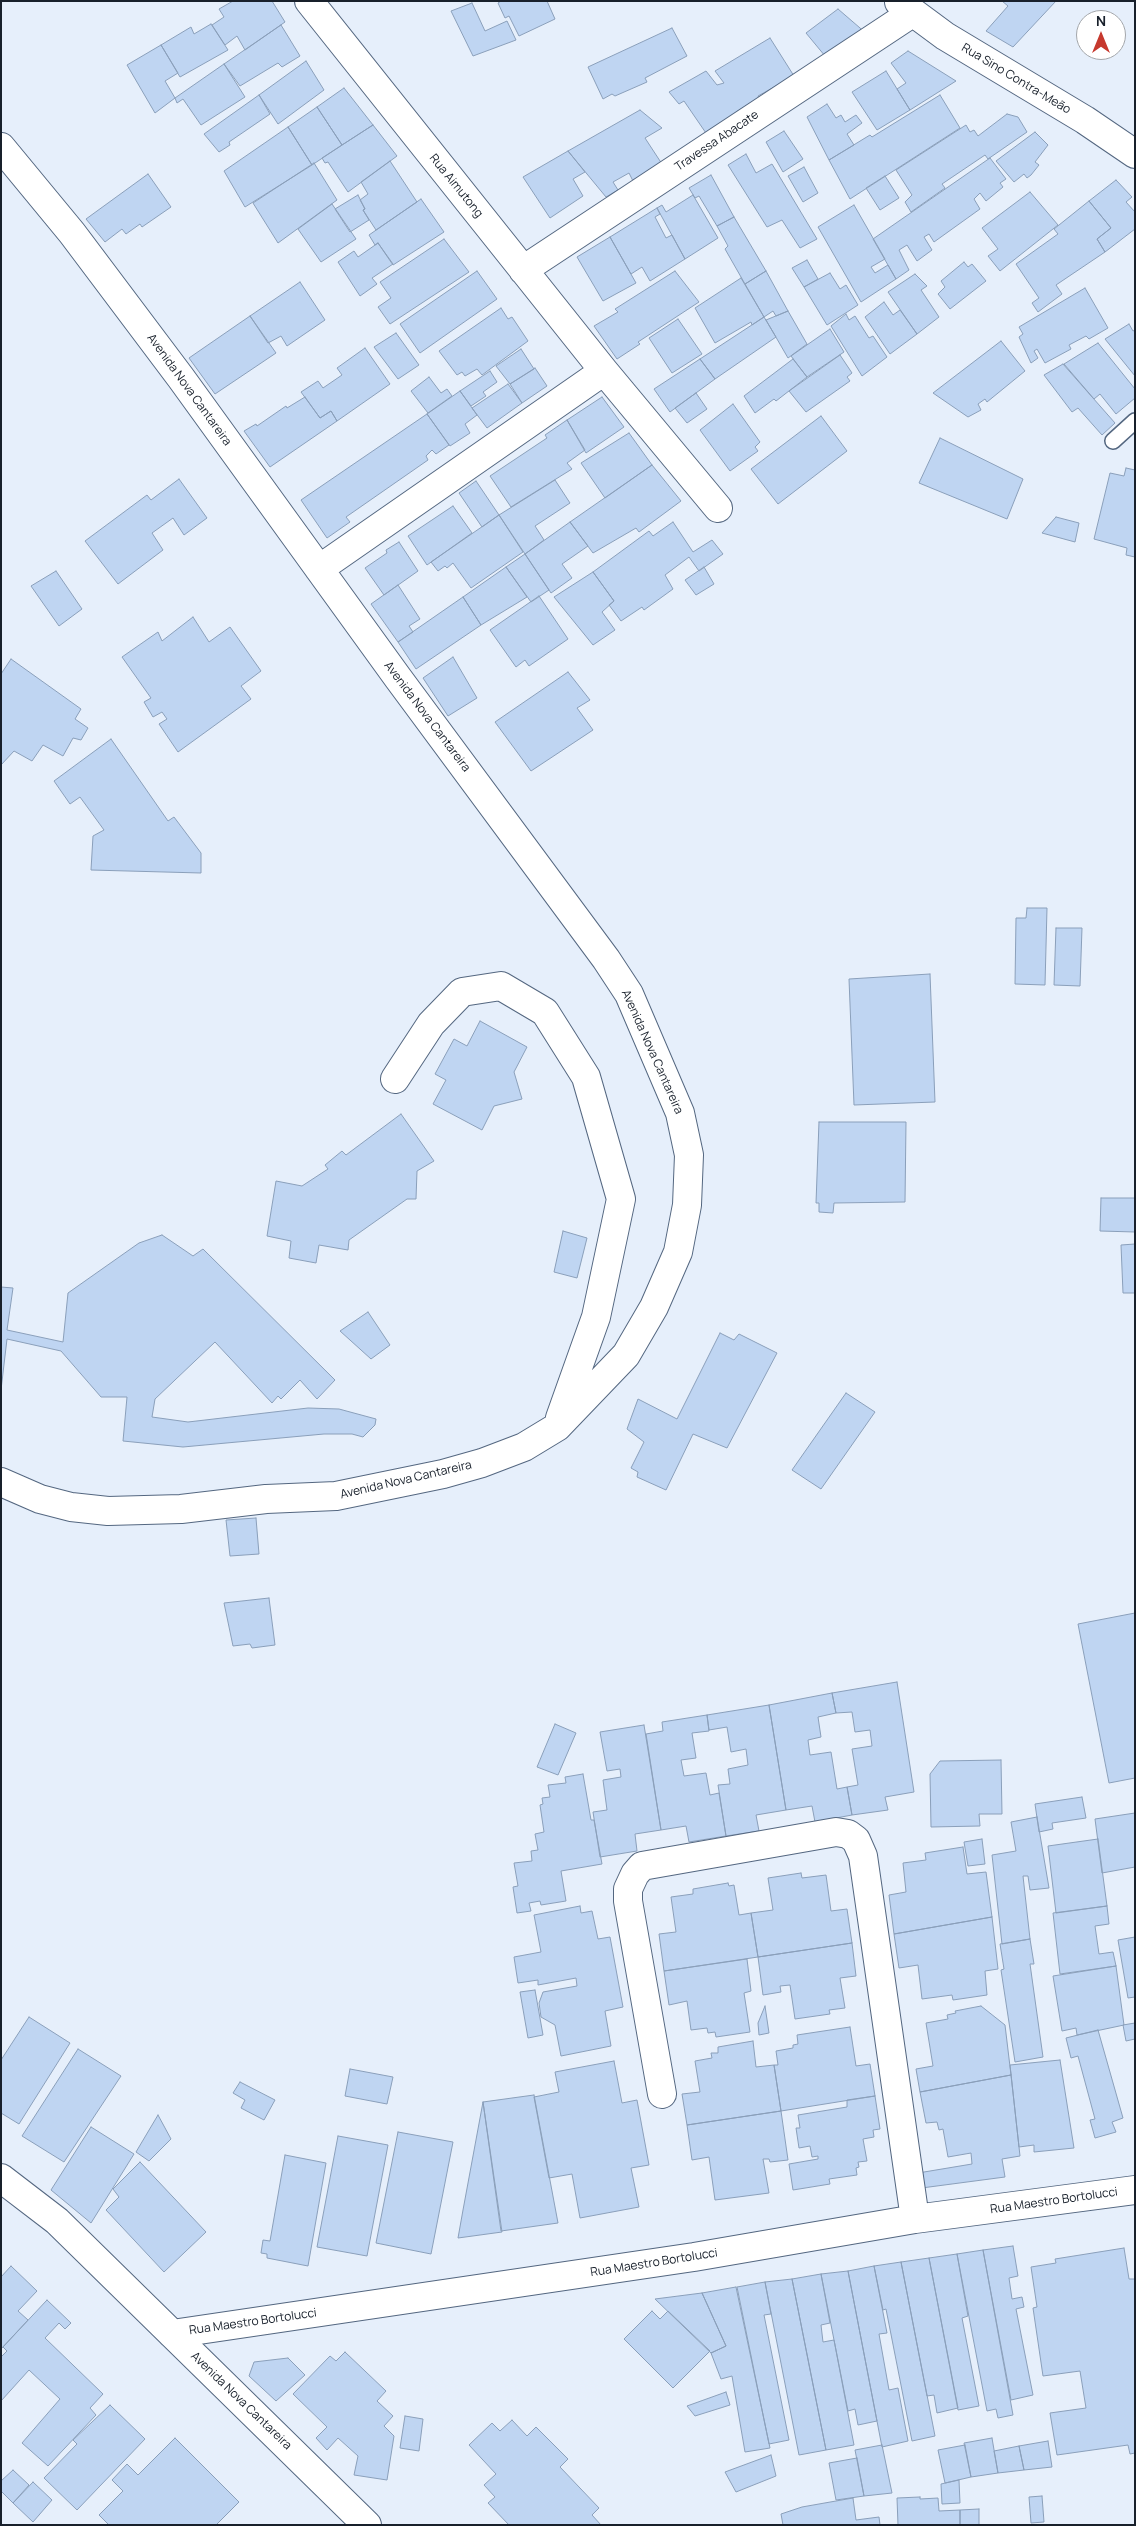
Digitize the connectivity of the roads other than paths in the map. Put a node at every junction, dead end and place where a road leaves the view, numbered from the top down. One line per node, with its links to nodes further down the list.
1 (309, 1): 5 (street, Rua Aimutong)
2 (905, 7): 4 (street, Rua Sino Contra-Meão); 5 (street, Travessa Abacate)
3 (1, 147): 10 (street, Avenida Nova Cantareira)
4 (1135, 154)
5 (523, 270): 6 (street, Rua Aimutong)
6 (604, 371): 9 (street, Rua Aimutong); 10 (street)
7 (1135, 421): 8 (lane)
8 (1113, 441)
9 (718, 508)
10 (319, 569): 12 (street, Avenida Nova Cantareira)
11 (396, 1079): 12 (street)
12 (557, 1427): 13 (street, Avenida Nova Cantareira)
13 (1, 1482)
14 (662, 2094): 17 (street)
15 (1, 2178): 18 (street, Avenida Nova Cantareira)
16 (1135, 2190): 17 (street, Rua Maestro Bortolucci)
17 (915, 2219): 18 (street, Rua Maestro Bortolucci)
18 (172, 2334): 19 (street, Avenida Nova Cantareira)
19 (367, 2525)

